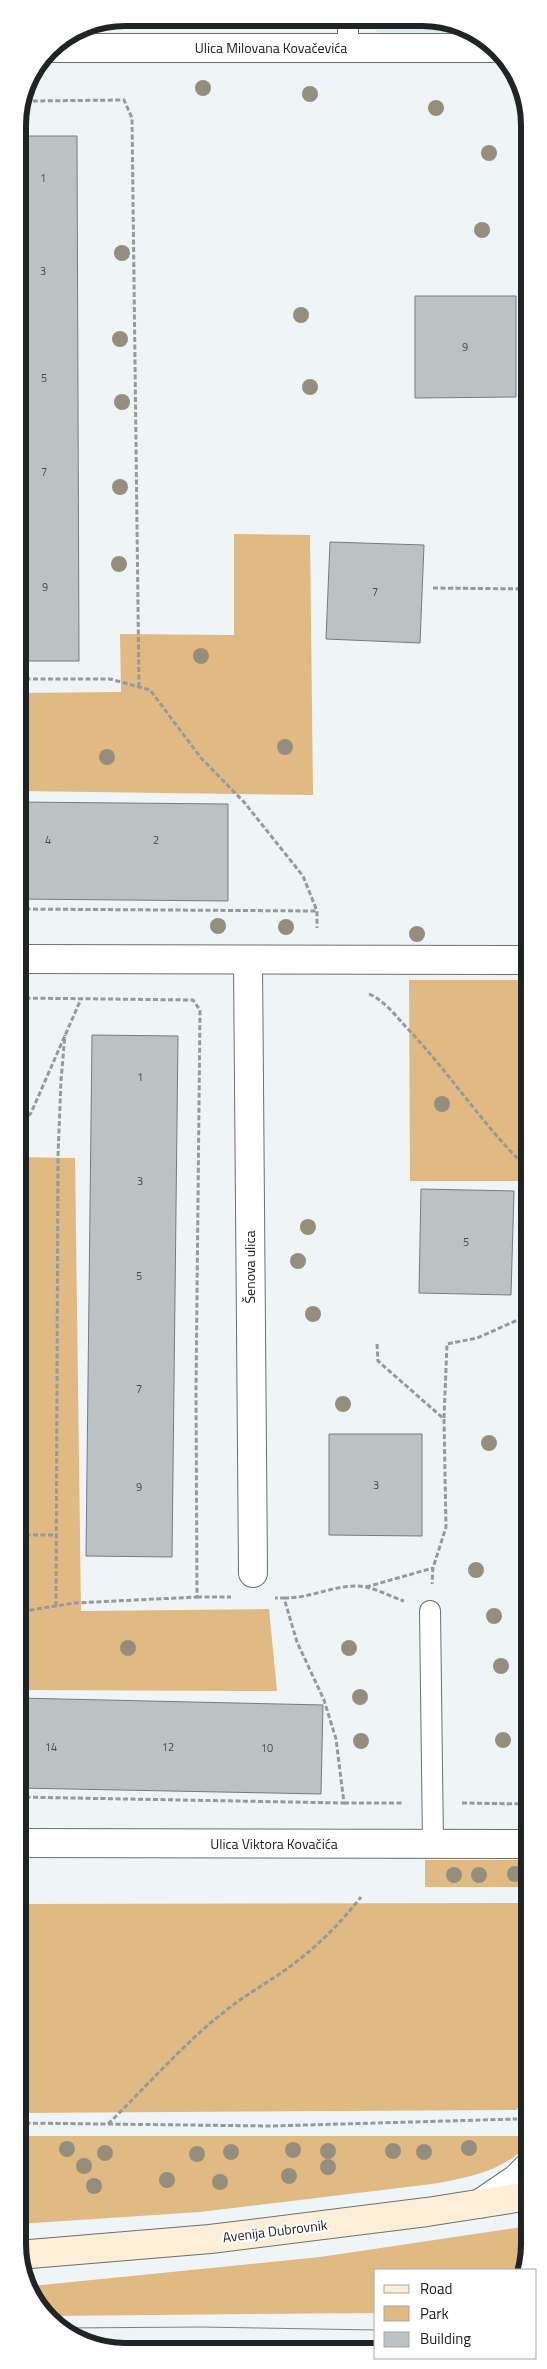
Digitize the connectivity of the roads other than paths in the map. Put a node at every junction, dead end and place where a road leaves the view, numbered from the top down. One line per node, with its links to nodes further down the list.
1 (348, 26): 3 (lane)
2 (64, 48): 3 (street, Ulica Milovana Kovačevića)
3 (348, 48): 4 (street, Ulica Milovana Kovačevića)
4 (483, 48)
5 (26, 959): 7 (street)
6 (521, 960): 7 (street)
7 (248, 961): 8 (street, Šenova ulica)
8 (253, 1573)
9 (430, 1612): 11 (lane)
10 (26, 1843): 11 (street, Ulica Viktora Kovačića)
11 (433, 1844): 12 (street, Ulica Viktora Kovačića)
12 (521, 1844)
13 (521, 2174): 15 (street)
14 (521, 2197): 15 (main road, Avenija Dubrovnik)
15 (479, 2204): 16 (main road, Avenija Dubrovnik)
16 (27, 2254)

